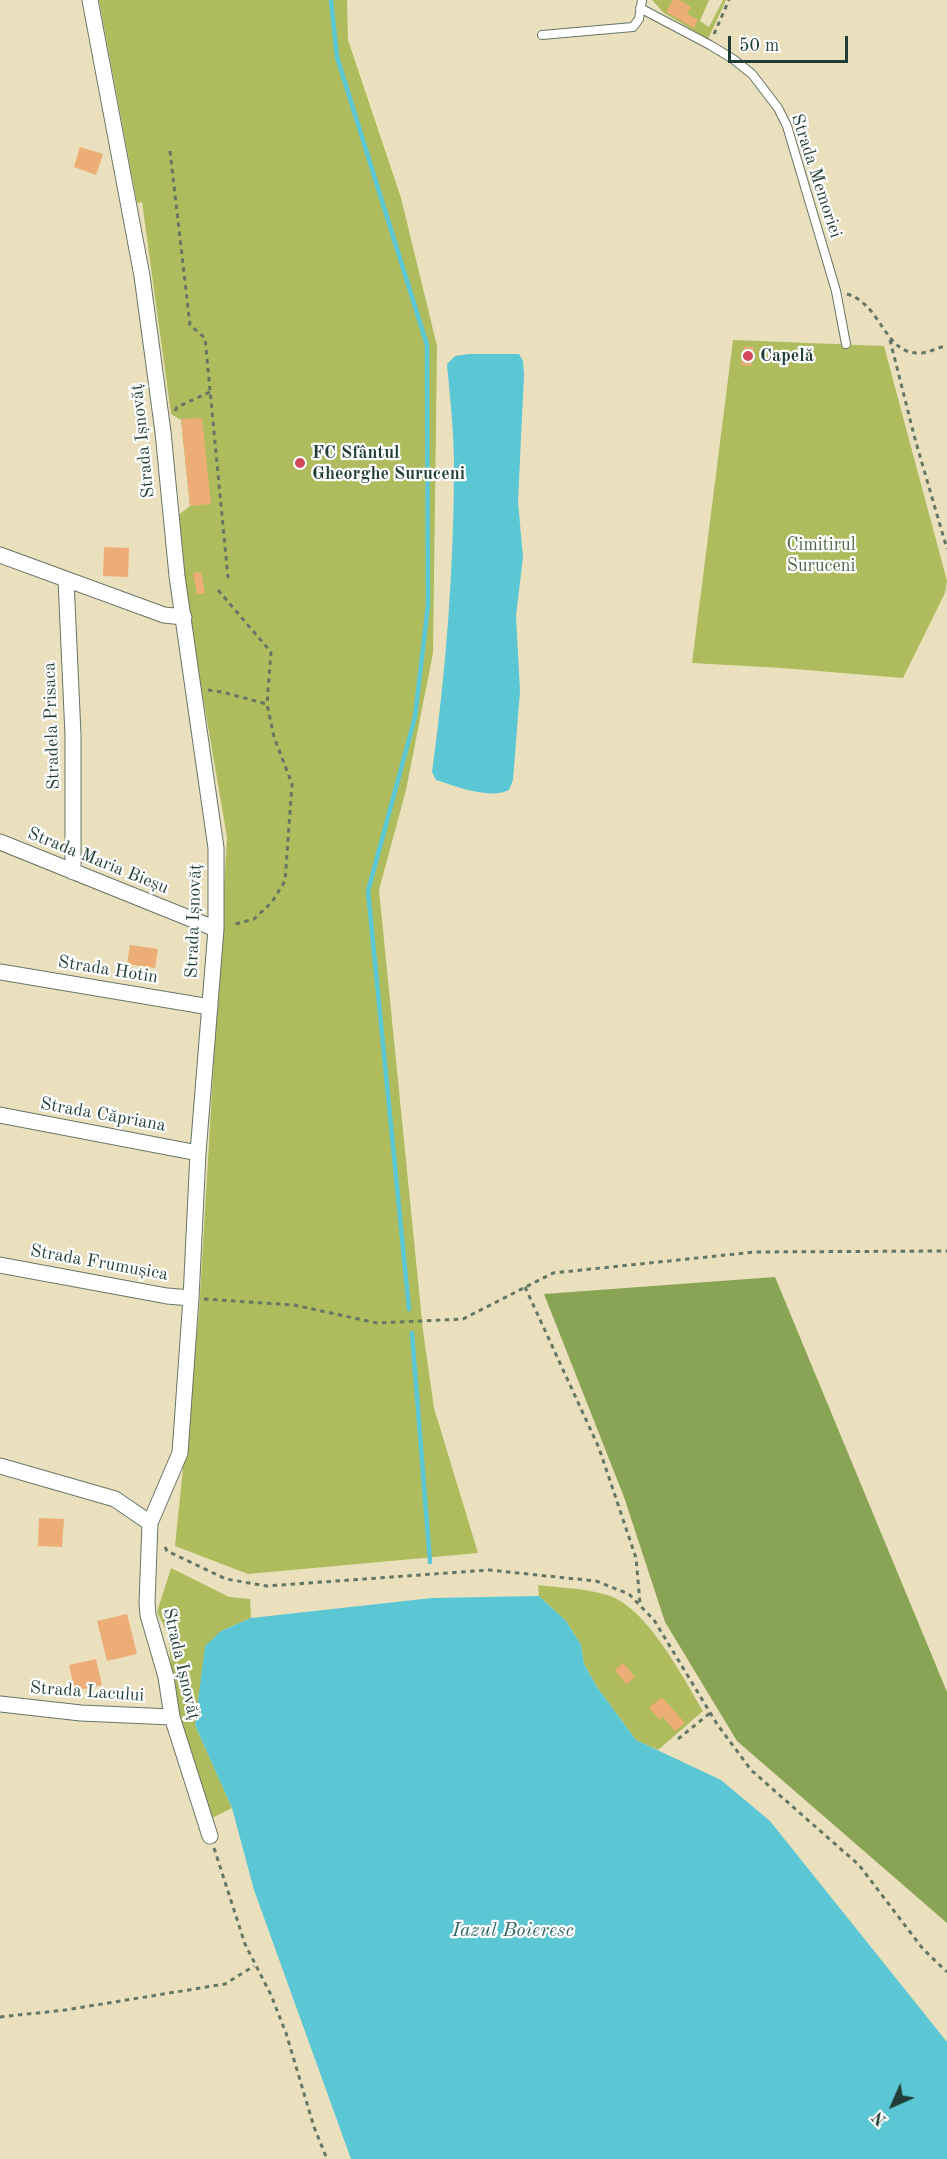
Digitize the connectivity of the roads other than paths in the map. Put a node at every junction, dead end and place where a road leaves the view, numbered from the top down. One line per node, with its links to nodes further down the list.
1 (90, 0): 7 (street, Strada Ișnovăț)
2 (641, 4): 3 (lane, Strada Memoriei); 4 (lane, Strada Memoriei)
3 (542, 35)
4 (846, 344)
5 (0, 555): 6 (street)
6 (66, 580): 7 (street); 9 (street, Stradela Prisaca)
7 (184, 617): 10 (street, Strada Ișnovăț)
8 (0, 842): 9 (street, Strada Maria Bieșu)
9 (73, 872): 10 (street, Strada Maria Bieșu)
10 (216, 929): 12 (street, Strada Ișnovăț)
11 (0, 972): 12 (street, Strada Hotin)
12 (210, 1007): 14 (street, Strada Ișnovăț)
13 (0, 1115): 14 (street, Strada Căpriana)
14 (198, 1153): 16 (street, Strada Ișnovăț)
15 (0, 1265): 16 (street, Strada Frumușica)
16 (191, 1298): 18 (street, Strada Ișnovăț)
17 (0, 1466): 18 (street)
18 (150, 1522): 20 (street, Strada Ișnovăț)
19 (0, 1704): 20 (street, Strada Lacului)
20 (172, 1717): 21 (street, Strada Ișnovăț)
21 (210, 1836)

